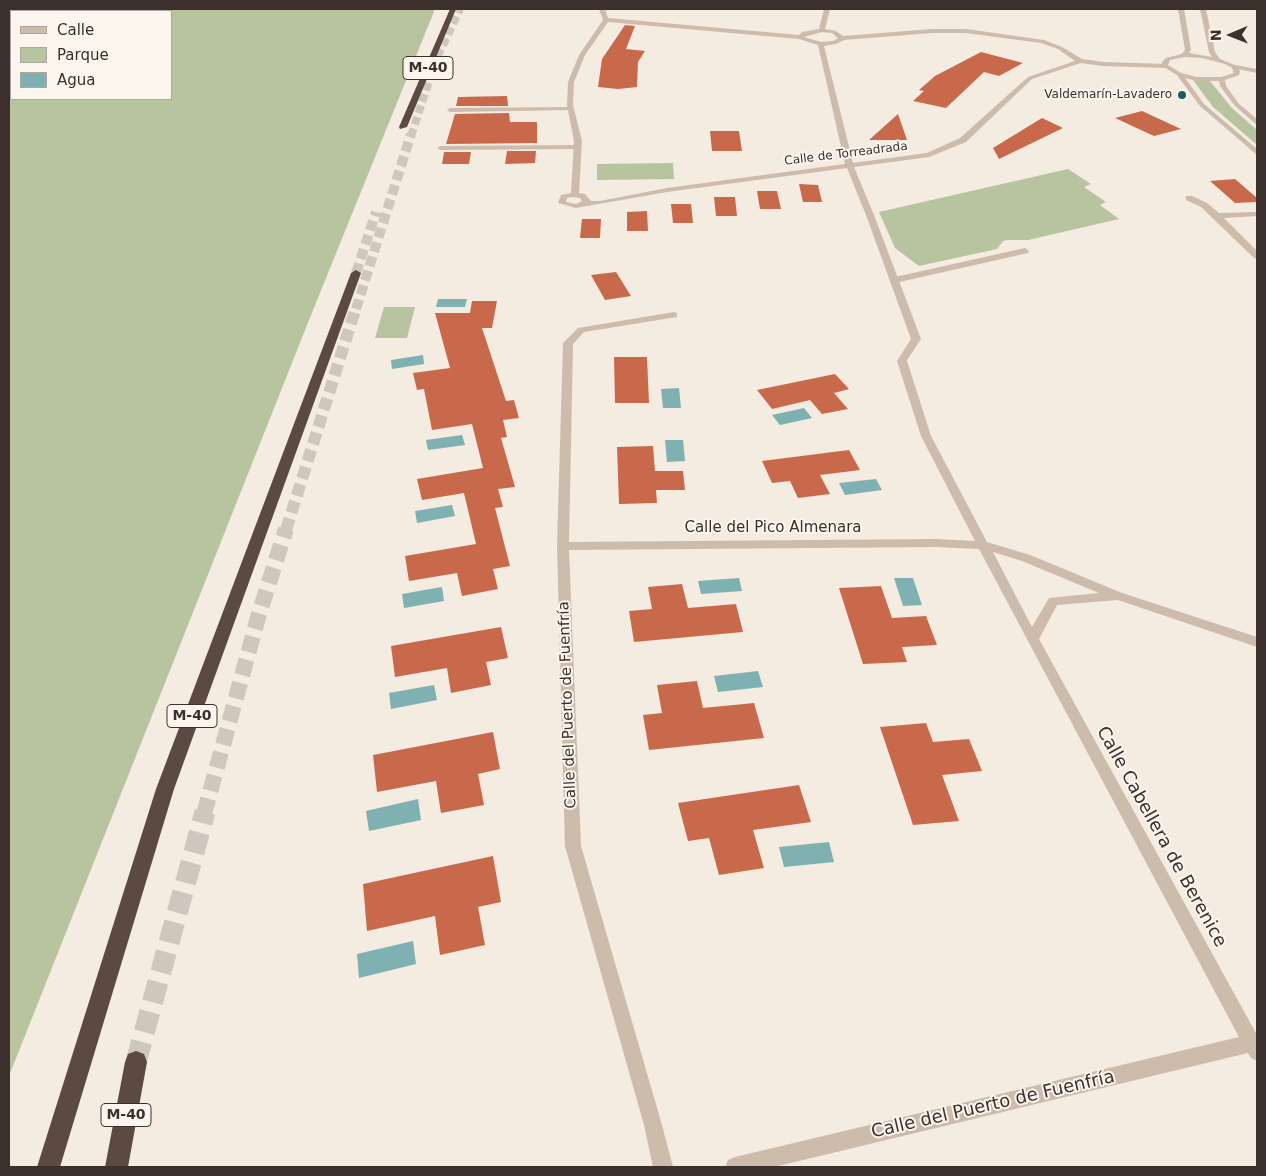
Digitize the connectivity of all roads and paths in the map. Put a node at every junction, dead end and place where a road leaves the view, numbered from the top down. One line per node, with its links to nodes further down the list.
1 (454, 9): 22 (highway, M-40)
2 (602, 9): 6 (street)
3 (827, 9): 7 (street)
4 (1181, 9): 11 (street)
5 (1203, 9): 12 (street)
6 (606, 20): 8 (street); 19 (street)
7 (822, 30): 8 (street); 9 (street)
8 (800, 37): 10 (street)
9 (841, 38): 10 (street); 13 (street)
10 (821, 44): 26 (street)
11 (1184, 56): 12 (street); 14 (street)
12 (1217, 59): 15 (street)
13 (1080, 61): 14 (street); 26 (street, Calle de Torreadrada)
14 (1166, 66): 17 (street)
15 (1236, 71): 16 (street); 18 (street)
16 (1257, 73)
17 (1179, 74): 18 (street); 25 (street)
18 (1222, 80): 21 (street)
19 (571, 109): 20 (street); 23 (street)
20 (450, 110)
21 (1257, 123)
22 (404, 127)
23 (577, 147): 24 (street); 27 (street)
24 (441, 148)
25 (1257, 153)
26 (849, 164): 29 (street, Calle de Torreadrada); 35 (street)
27 (575, 195): 29 (street); 29 (street, Calle de Torreadrada)
28 (1189, 198): 31 (street)
29 (586, 203)
30 (1257, 214): 31 (street)
31 (1217, 216): 33 (street)
32 (1025, 251): 35 (street)
33 (1257, 256)
34 (356, 272): 44 (highway, M-40)
35 (895, 280): 37 (street, Calle Cabellera de Berenice)
36 (674, 315): 38 (street, Calle del Puerto de Fuenfría)
37 (983, 545): 38 (street, Calle del Pico Almenara); 39 (street); 40 (street, Calle Cabellera de Berenice)
38 (563, 546): 46 (street, Calle del Puerto de Fuenfría)
39 (1118, 596): 40 (street); 41 (street)
40 (1032, 639): 42 (street, Calle Cabellera de Berenice)
41 (1257, 642)
42 (1255, 1048): 47 (street, Calle del Puerto de Fuenfría)
43 (136, 1062): 45 (highway, M-40)
44 (48, 1167)
45 (116, 1167)
46 (663, 1167)
47 (734, 1167)

